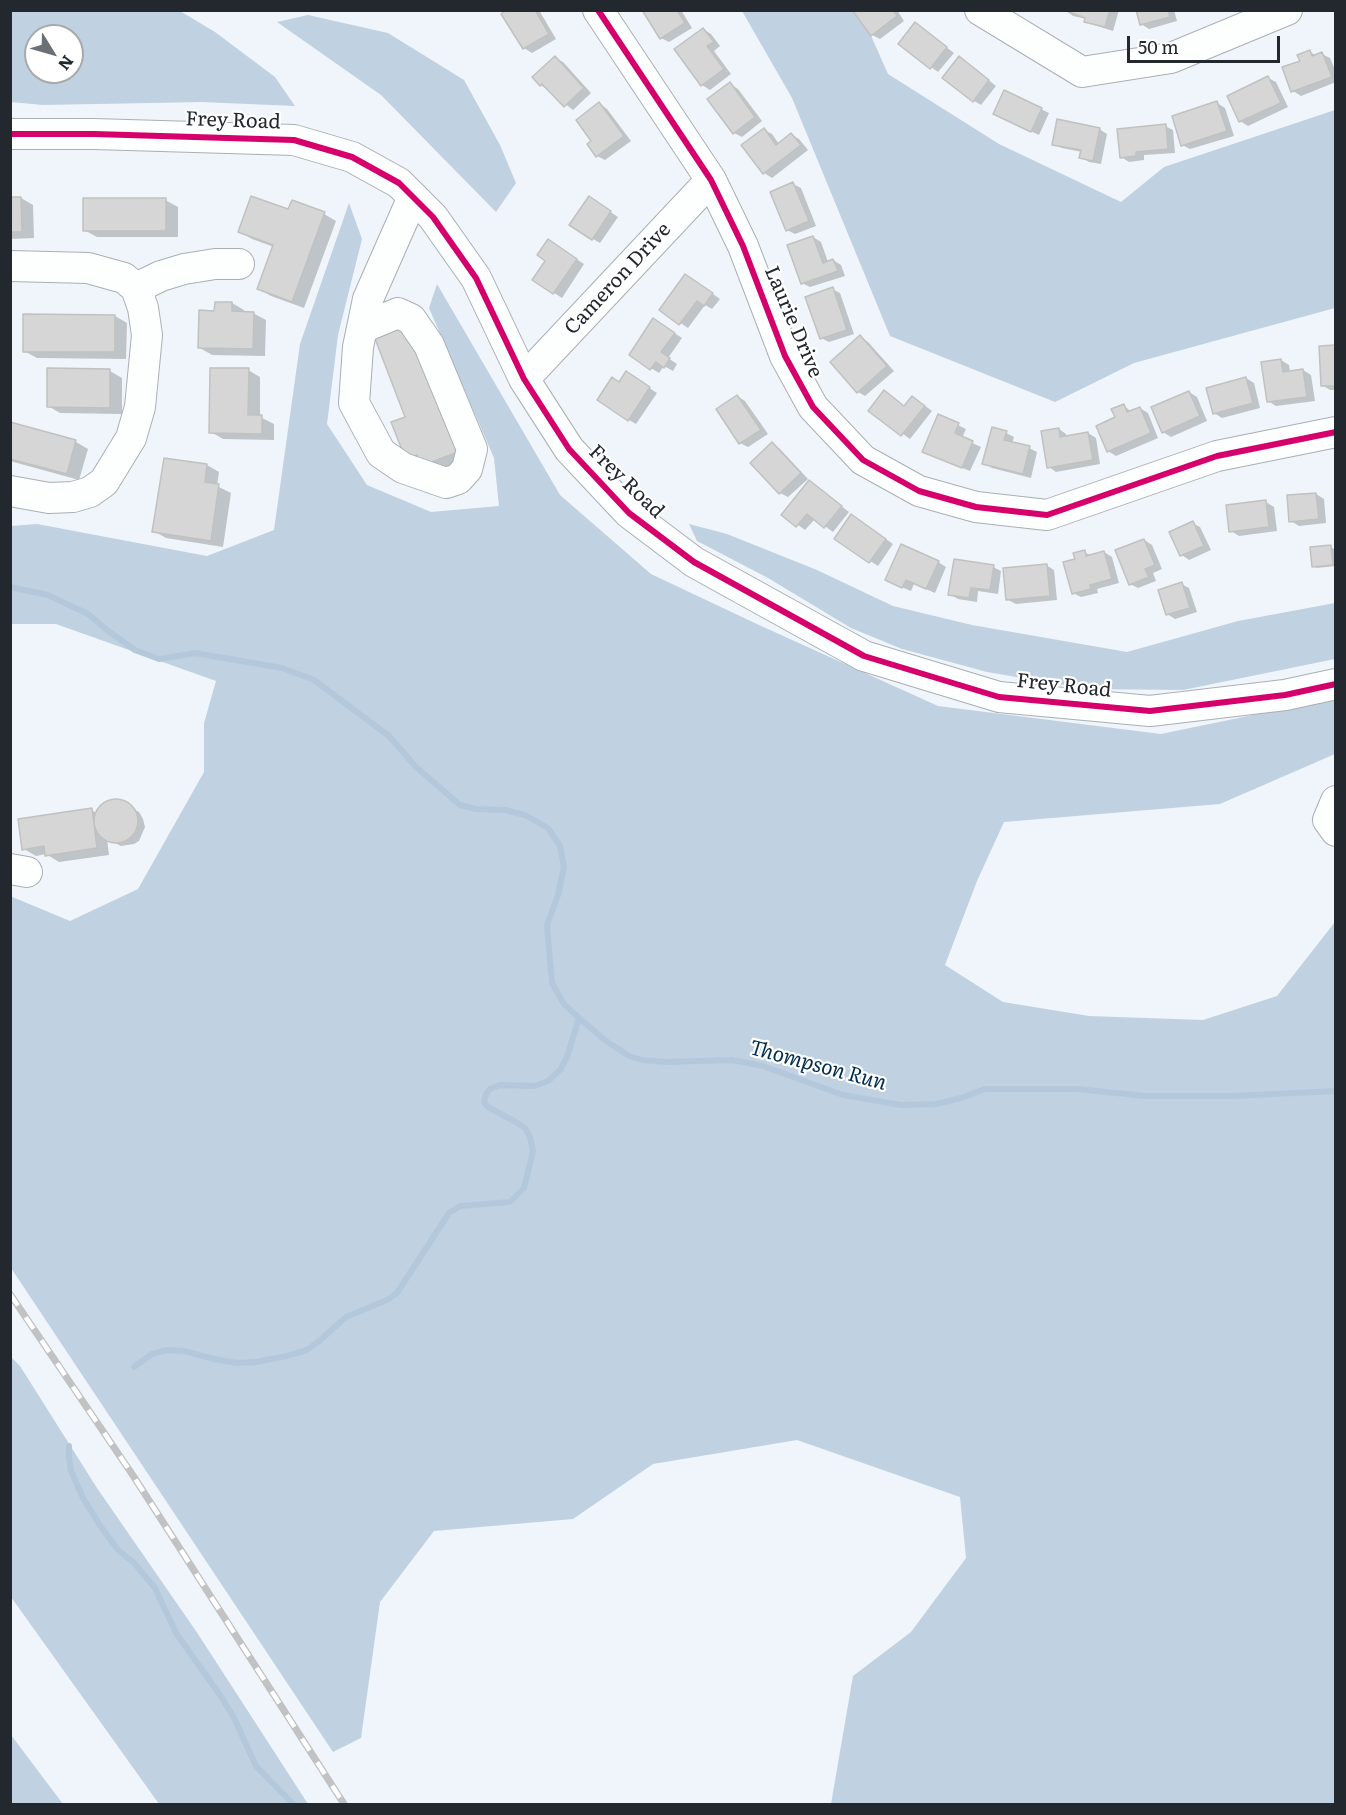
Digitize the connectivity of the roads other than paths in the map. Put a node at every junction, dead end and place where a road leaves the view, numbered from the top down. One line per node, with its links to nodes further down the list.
1 (598, 10): 5 (street, Laurie Drive)
2 (980, 10): 3 (street)
3 (1287, 10)
4 (10, 134): 6 (street, Frey Road)
5 (711, 180): 11 (street, Cameron Drive); 12 (street, Laurie Drive)
6 (413, 196): 10 (street); 11 (street, Frey Road)
7 (239, 264): 9 (street)
8 (10, 266): 9 (street)
9 (136, 288): 13 (street)
10 (362, 328): 10 (street)
11 (524, 379): 14 (street, Frey Road)
12 (1335, 432)
13 (10, 491)
14 (1335, 684)
15 (1335, 801): 16 (street)
16 (1335, 831)

